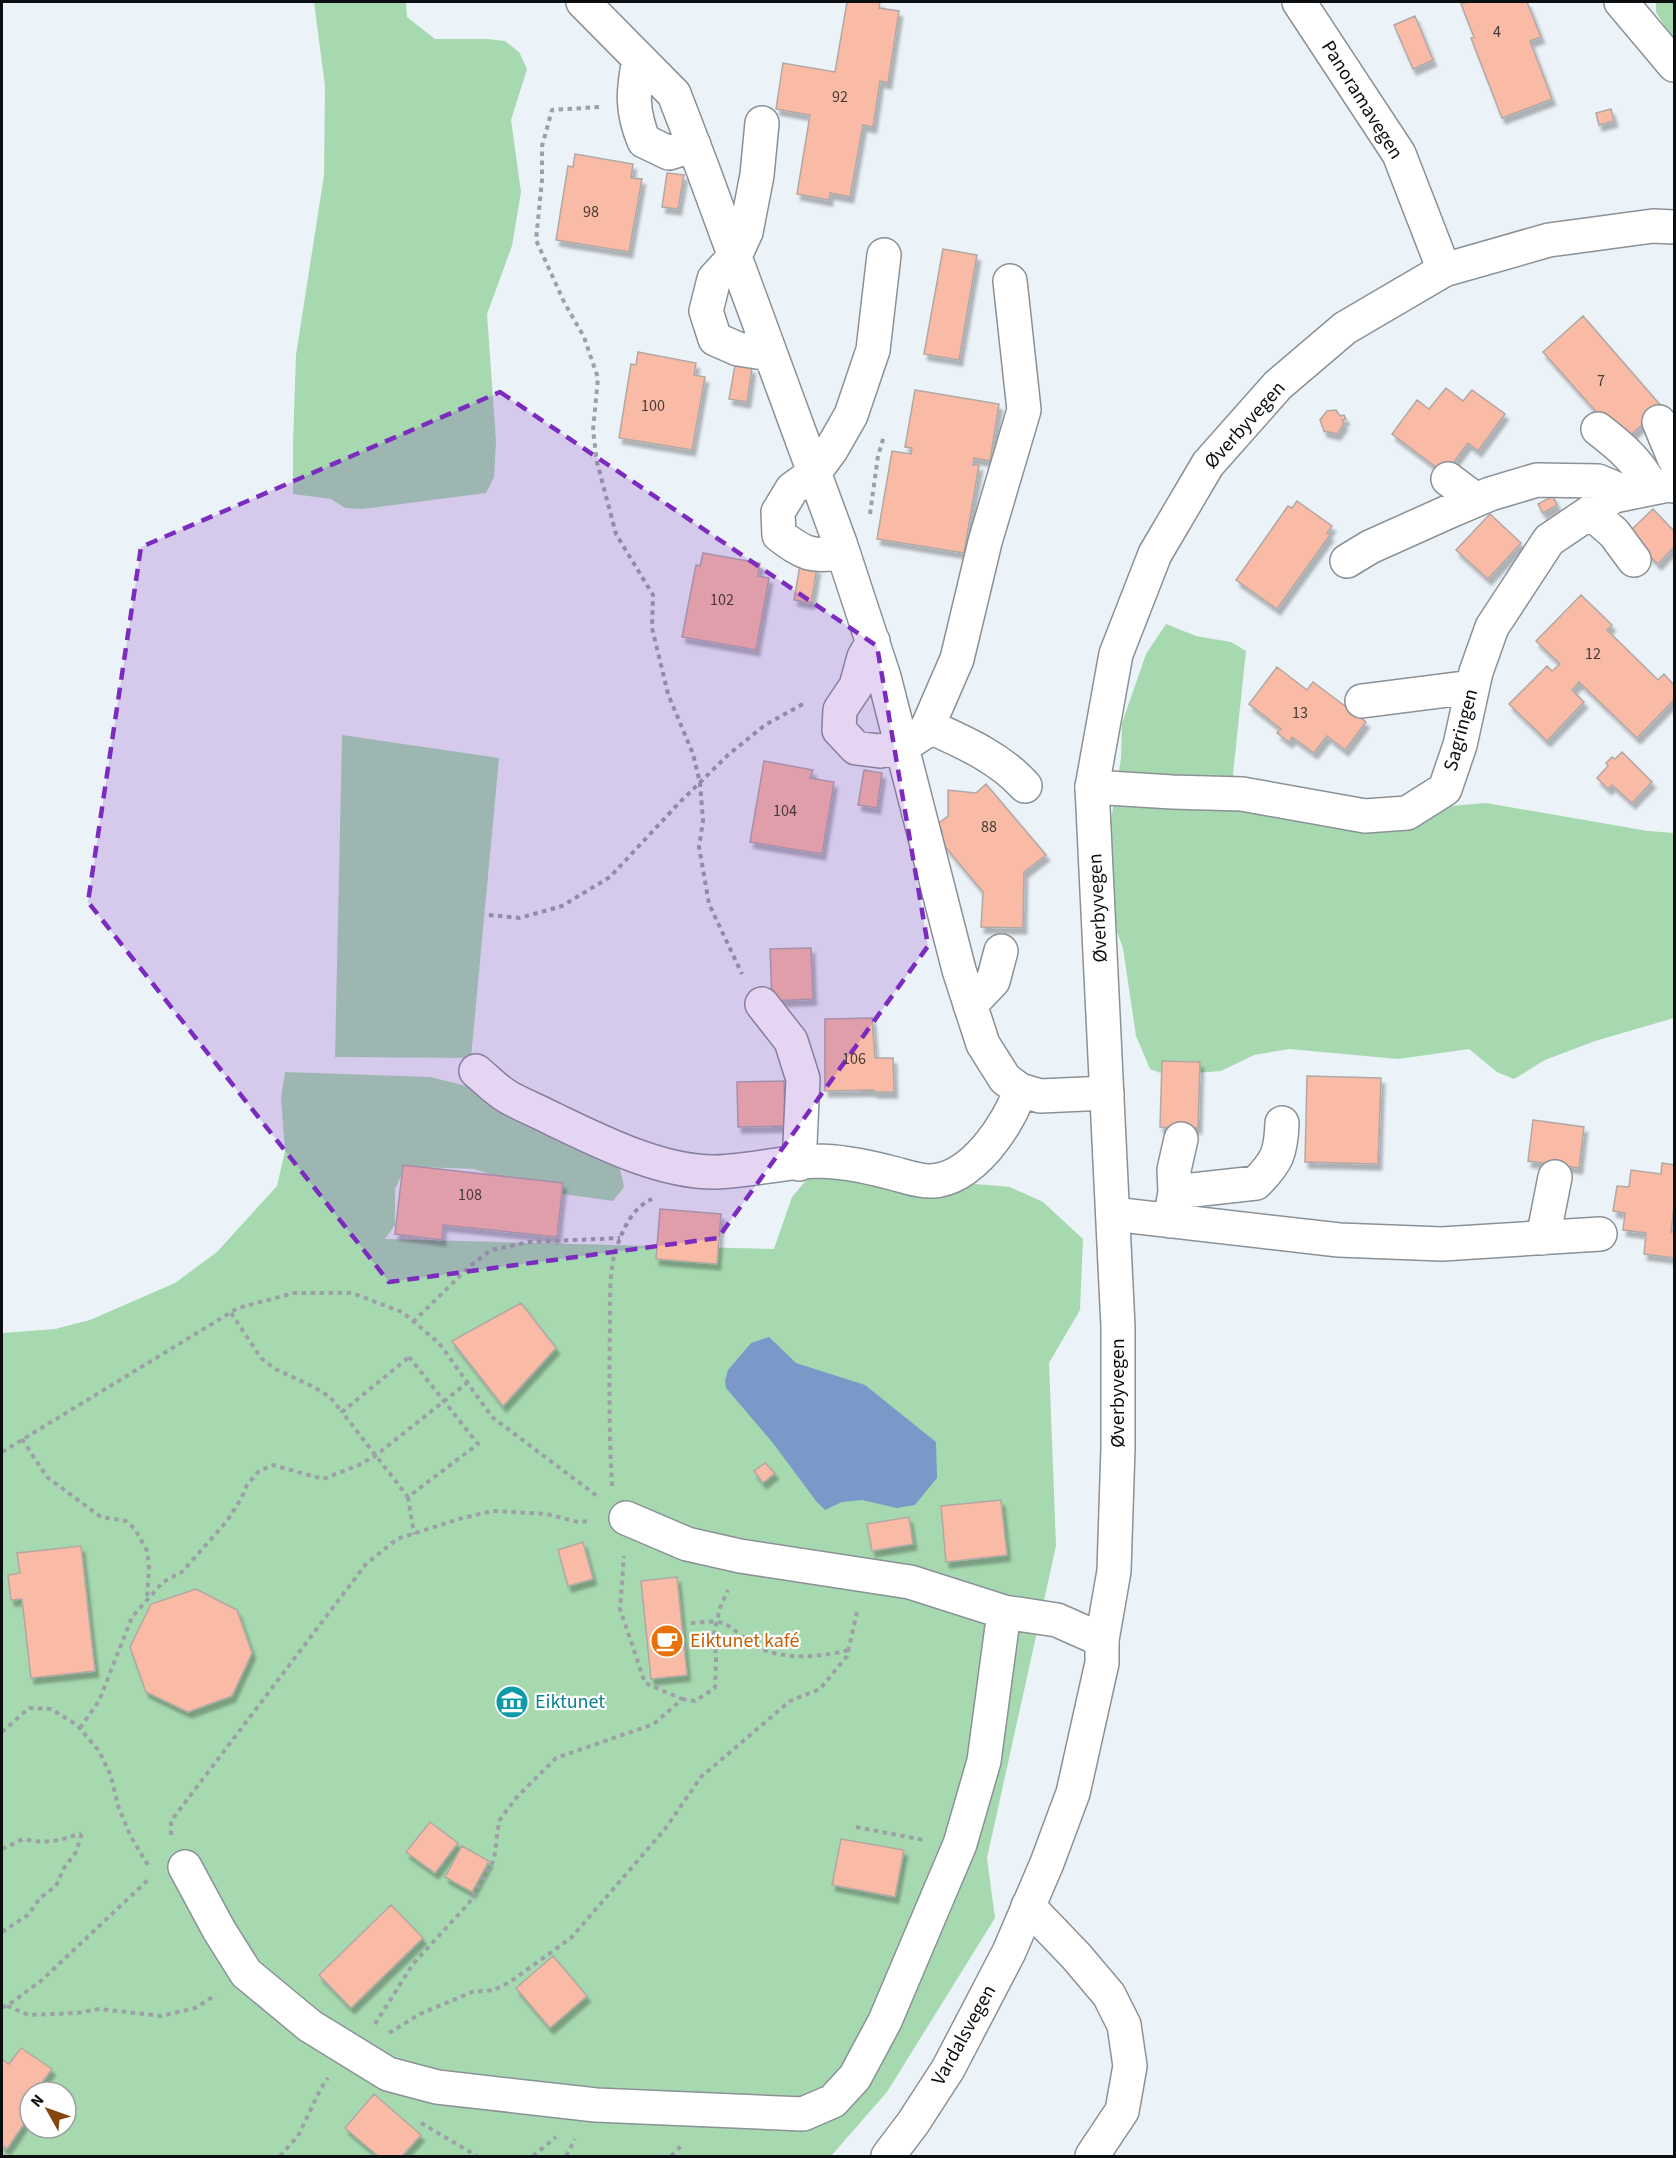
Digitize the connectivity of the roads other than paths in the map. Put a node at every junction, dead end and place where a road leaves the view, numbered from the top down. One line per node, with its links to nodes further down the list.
1 (583, 2): 4 (street)
2 (1299, 2): 11 (street, Panoramavegen)
3 (1621, 2): 5 (street)
4 (639, 59): 7 (street); 7 (street)
5 (1674, 65)
6 (762, 123): 10 (street)
7 (694, 145): 10 (street)
8 (1674, 227): 11 (street, Øverbyvegen)
9 (884, 255): 17 (street)
10 (735, 256): 13 (street); 13 (street)
11 (1444, 270): 31 (street, Øverbyvegen)
12 (1010, 281): 28 (street)
13 (770, 354): 17 (street)
14 (1659, 422): 16 (street)
15 (1598, 429): 19 (street)
16 (1674, 458)
17 (814, 473): 22 (street); 22 (street)
18 (1448, 479): 20 (street)
19 (1651, 489): 20 (street); 21 (street, Sagringen)
20 (1476, 500): 23 (street)
21 (1590, 512): 24 (street); 26 (street, Sagringen)
22 (843, 552): 25 (street)
23 (1347, 561)
24 (1634, 561)
25 (873, 640): 29 (street); 29 (street)
26 (1472, 687): 27 (street); 31 (street, Sagringen)
27 (1362, 701)
28 (928, 726): 29 (street); 30 (street)
29 (902, 747): 34 (street)
30 (1025, 786)
31 (1092, 787): 37 (street, Øverbyvegen)
32 (1001, 951): 34 (street)
33 (762, 1005): 40 (street)
34 (970, 1005): 36 (street)
35 (476, 1071): 40 (street)
36 (1020, 1090): 37 (street); 40 (street)
37 (1107, 1094): 43 (street, Øverbyvegen)
38 (1282, 1123): 42 (street)
39 (1181, 1139): 42 (street)
40 (799, 1164)
41 (1555, 1177): 45 (street)
42 (1172, 1206): 43 (street); 45 (street)
43 (1113, 1214): 48 (street, Øverbyvegen)
44 (1600, 1234): 45 (street)
45 (1543, 1238)
46 (626, 1518): 47 (street)
47 (1004, 1612): 48 (street); 49 (street)
48 (1102, 1640): 50 (street, Øverbyvegen)
49 (185, 1867)
50 (1028, 1906): 51 (street, Vardalsvegen); 52 (street)
51 (888, 2157)
52 (1092, 2157)

